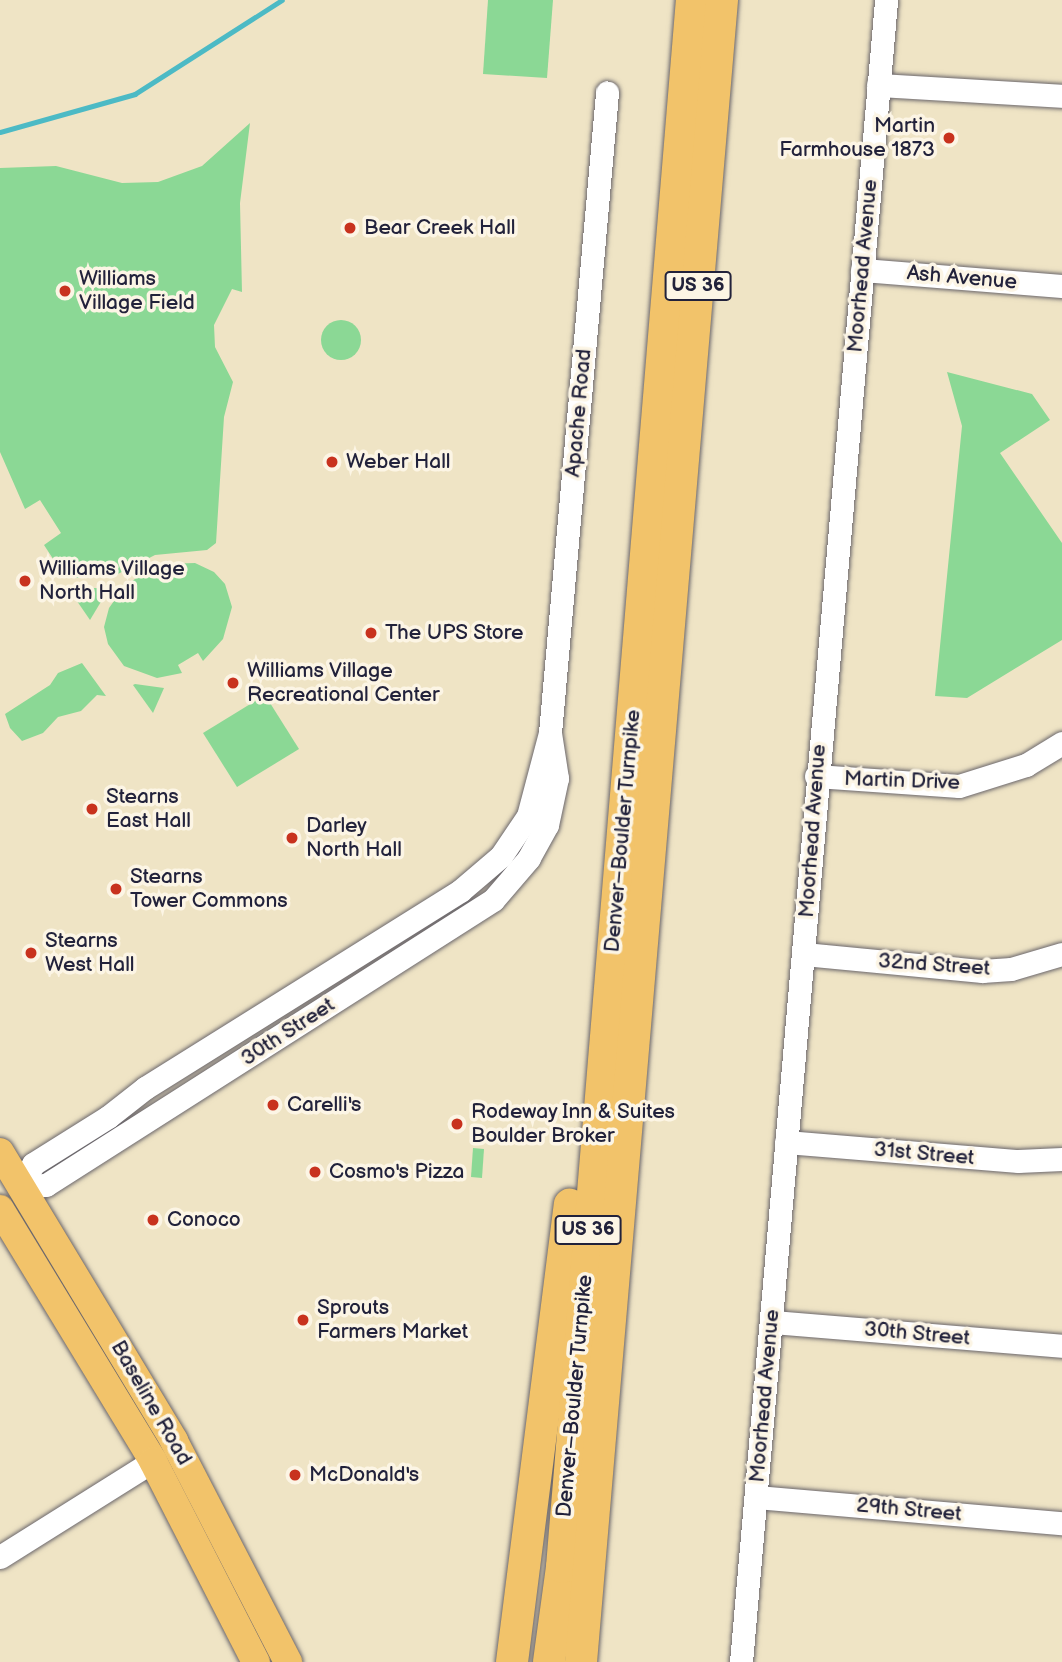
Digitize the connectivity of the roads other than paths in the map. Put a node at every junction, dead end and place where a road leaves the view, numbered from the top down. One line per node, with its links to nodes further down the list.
1 (692, 0): 12 (highway, Denver–Boulder Turnpike / US 36)
2 (722, 0): 22 (highway, Denver–Boulder Turnpike / US 36)
3 (886, 0): 4 (street, Moorhead Avenue)
4 (878, 85): 6 (street); 7 (street, Moorhead Avenue)
5 (607, 93): 9 (street, Apache Road)
6 (1062, 96)
7 (862, 270): 8 (street, Ash Avenue); 11 (street, Moorhead Avenue)
8 (1062, 286)
9 (550, 733): 13 (street, Apache Road); 14 (street, Apache Road)
10 (1062, 743): 11 (street, Martin Drive)
11 (816, 776): 15 (street, Moorhead Avenue)
12 (626, 798): 31 (highway); 32 (highway, Denver–Boulder Turnpike / US 36)
13 (515, 838): 20 (street, 30th Street)
14 (536, 848): 20 (street, 30th Street)
15 (804, 954): 16 (street, 32nd Street); 17 (street, Moorhead Avenue)
16 (1062, 954)
17 (786, 1142): 19 (street, 31st Street); 23 (street, Moorhead Avenue)
18 (0, 1152): 20 (main road, Baseline Road)
19 (1062, 1159)
20 (11, 1193): 30 (main road, Baseline Road)
21 (0, 1209): 25 (main road, Baseline Road)
22 (615, 1280): 33 (highway, Denver–Boulder Turnpike / US 36); 34 (highway)
23 (772, 1322): 24 (street, 30th Street); 26 (street, Moorhead Avenue)
24 (1062, 1346)
25 (153, 1461): 28 (street); 29 (main road, Baseline Road)
26 (756, 1497): 27 (street, 29th Street); 35 (street, Moorhead Avenue)
27 (1062, 1522)
28 (0, 1556)
29 (256, 1662)
30 (288, 1662)
31 (512, 1662)
32 (549, 1662)
33 (581, 1662)
34 (597, 1662)
35 (741, 1662)

